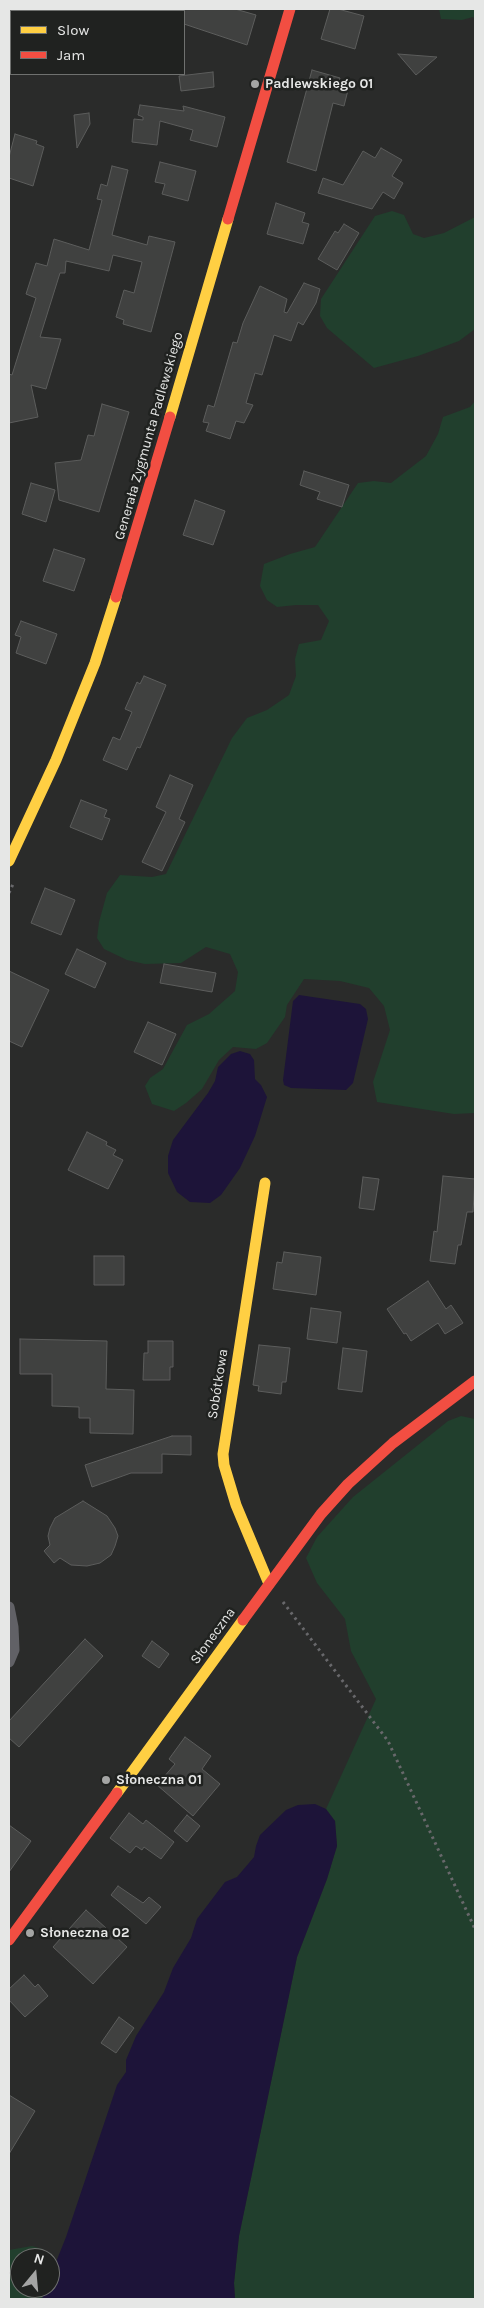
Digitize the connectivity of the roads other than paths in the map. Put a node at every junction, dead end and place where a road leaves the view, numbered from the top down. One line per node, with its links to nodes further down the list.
1 (290, 9): 2 (street, Generała Zygmunta Padlewskiego)
2 (9, 861)
3 (265, 1183): 5 (street, Sobótkowa)
4 (475, 1381): 5 (street, Słoneczna)
5 (269, 1584): 9 (street, Słoneczna)
6 (9, 1607): 7 (lane)
7 (9, 1662)
8 (9, 1919): 9 (lane)
9 (19, 1927): 10 (street, Słoneczna)
10 (9, 1940)

